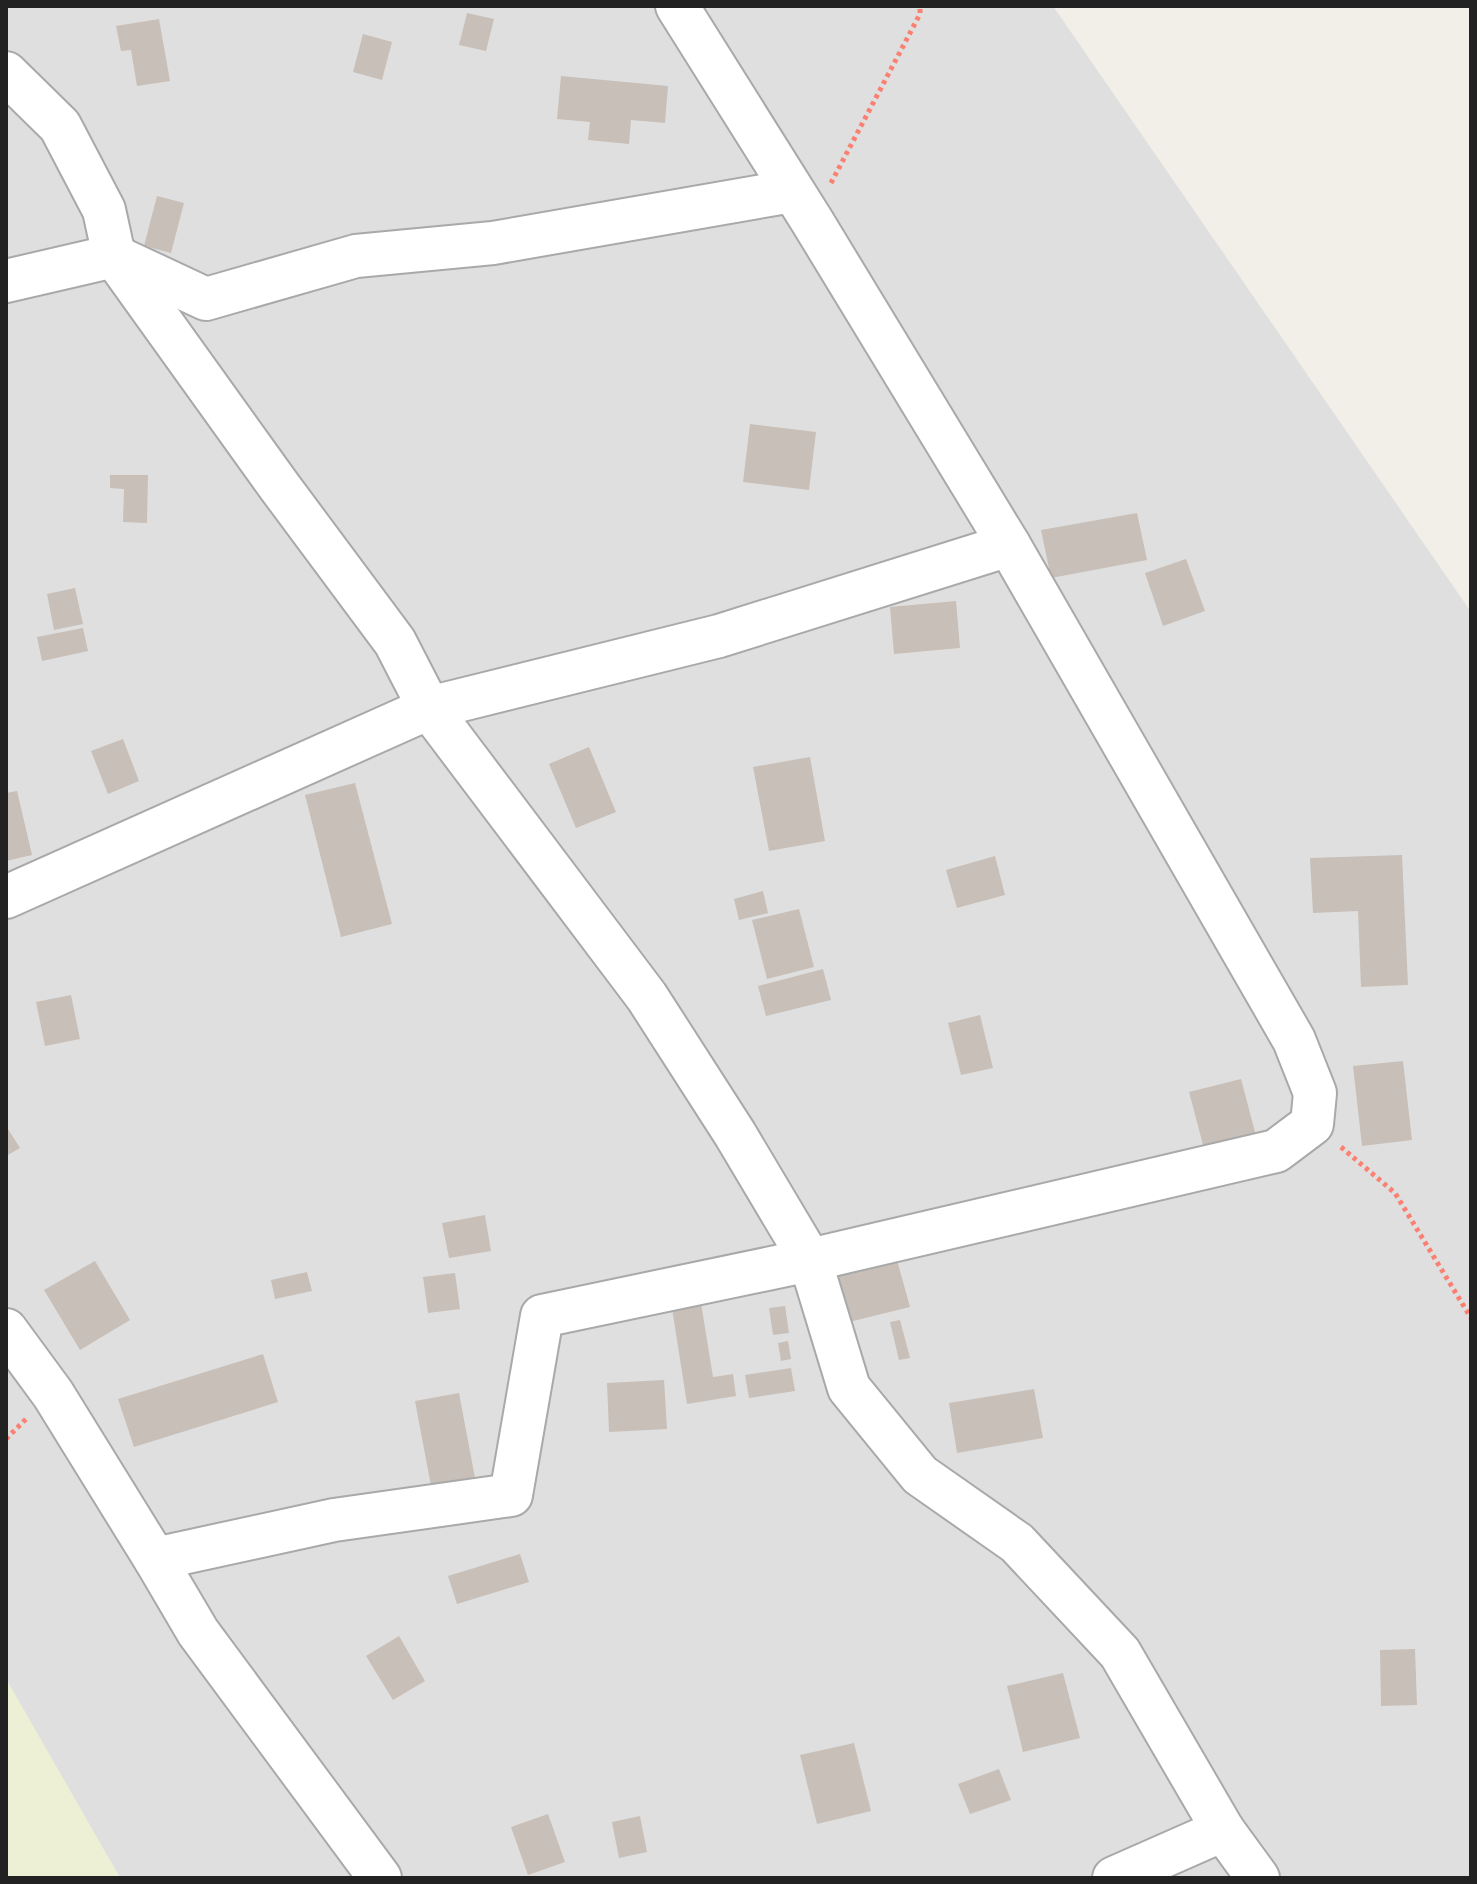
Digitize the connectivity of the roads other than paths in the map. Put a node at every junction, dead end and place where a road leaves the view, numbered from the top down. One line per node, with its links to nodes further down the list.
1 (677, 6): 3 (street)
2 (6, 73): 4 (street)
3 (802, 206): 4 (street); 6 (street)
4 (114, 256): 5 (street); 7 (street)
5 (6, 281)
6 (1009, 545): 7 (street); 9 (street)
7 (429, 708): 8 (street); 9 (street)
8 (6, 897)
9 (810, 1260): 11 (street); 12 (street)
10 (6, 1330): 11 (street)
11 (155, 1559): 13 (street)
12 (1223, 1830): 14 (street); 15 (street)
13 (380, 1878)
14 (1114, 1878)
15 (1258, 1878)

